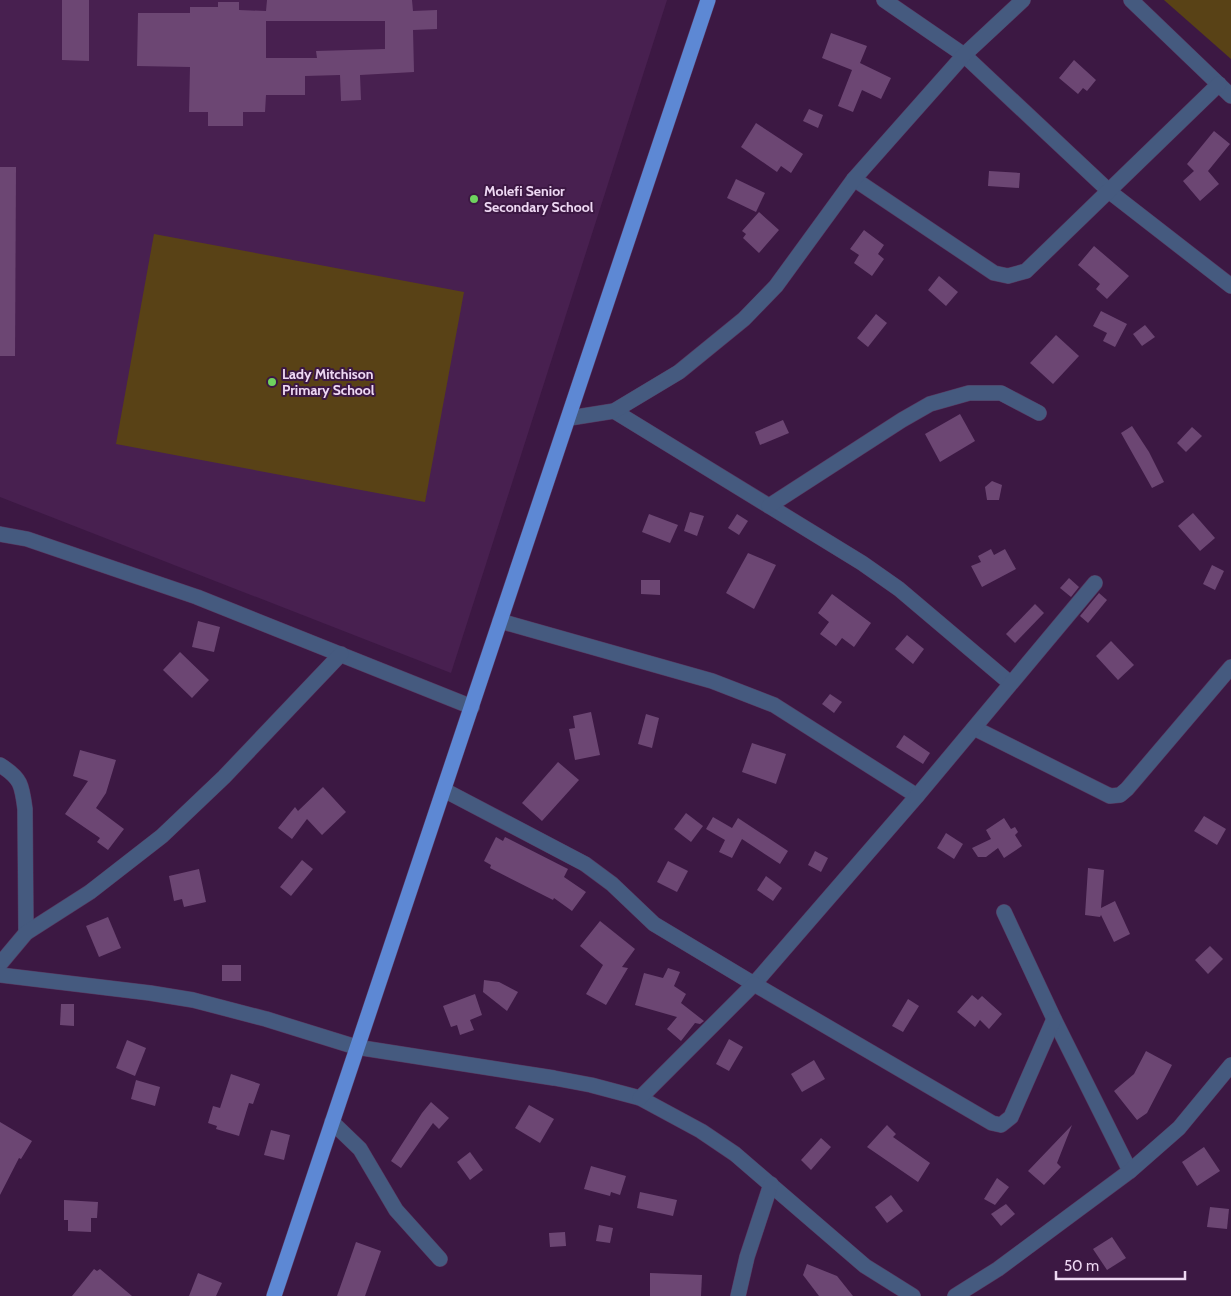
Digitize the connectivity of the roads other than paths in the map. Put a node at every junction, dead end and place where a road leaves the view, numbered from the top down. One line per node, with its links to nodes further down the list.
1 (708, 0): 13 (main road)
2 (884, 0): 5 (street)
3 (1023, 0): 5 (street)
4 (1131, 0): 6 (street)
5 (964, 55): 8 (street); 9 (street)
6 (1219, 84): 7 (street); 9 (street)
7 (1231, 96)
8 (854, 179): 9 (street); 11 (street)
9 (1110, 192): 10 (street)
10 (1231, 286)
11 (614, 411): 13 (street); 14 (street)
12 (1039, 414): 14 (street)
13 (570, 418): 17 (main road)
14 (769, 506): 20 (street)
15 (0, 534): 18 (street)
16 (1095, 583): 20 (street)
17 (500, 621): 21 (main road); 25 (street)
18 (342, 654): 21 (street); 27 (street)
19 (1231, 667): 22 (street)
20 (1010, 683): 22 (street)
21 (472, 708): 24 (main road)
22 (974, 728): 25 (street)
23 (0, 765): 27 (street)
24 (444, 790): 30 (street); 32 (main road)
25 (917, 796): 30 (street)
26 (1004, 912): 31 (street)
27 (26, 933): 28 (street)
28 (0, 964)
29 (0, 975): 32 (street)
30 (754, 984): 31 (street); 34 (street)
31 (1054, 1019): 36 (street)
32 (356, 1047): 34 (street); 35 (main road)
33 (1231, 1065): 36 (street)
34 (640, 1098): 37 (street)
35 (332, 1122): 38 (street); 39 (main road)
36 (1130, 1171): 42 (street)
37 (771, 1184): 40 (street); 41 (street)
38 (440, 1259)
39 (274, 1296)
40 (738, 1296)
41 (913, 1296)
42 (955, 1296)

